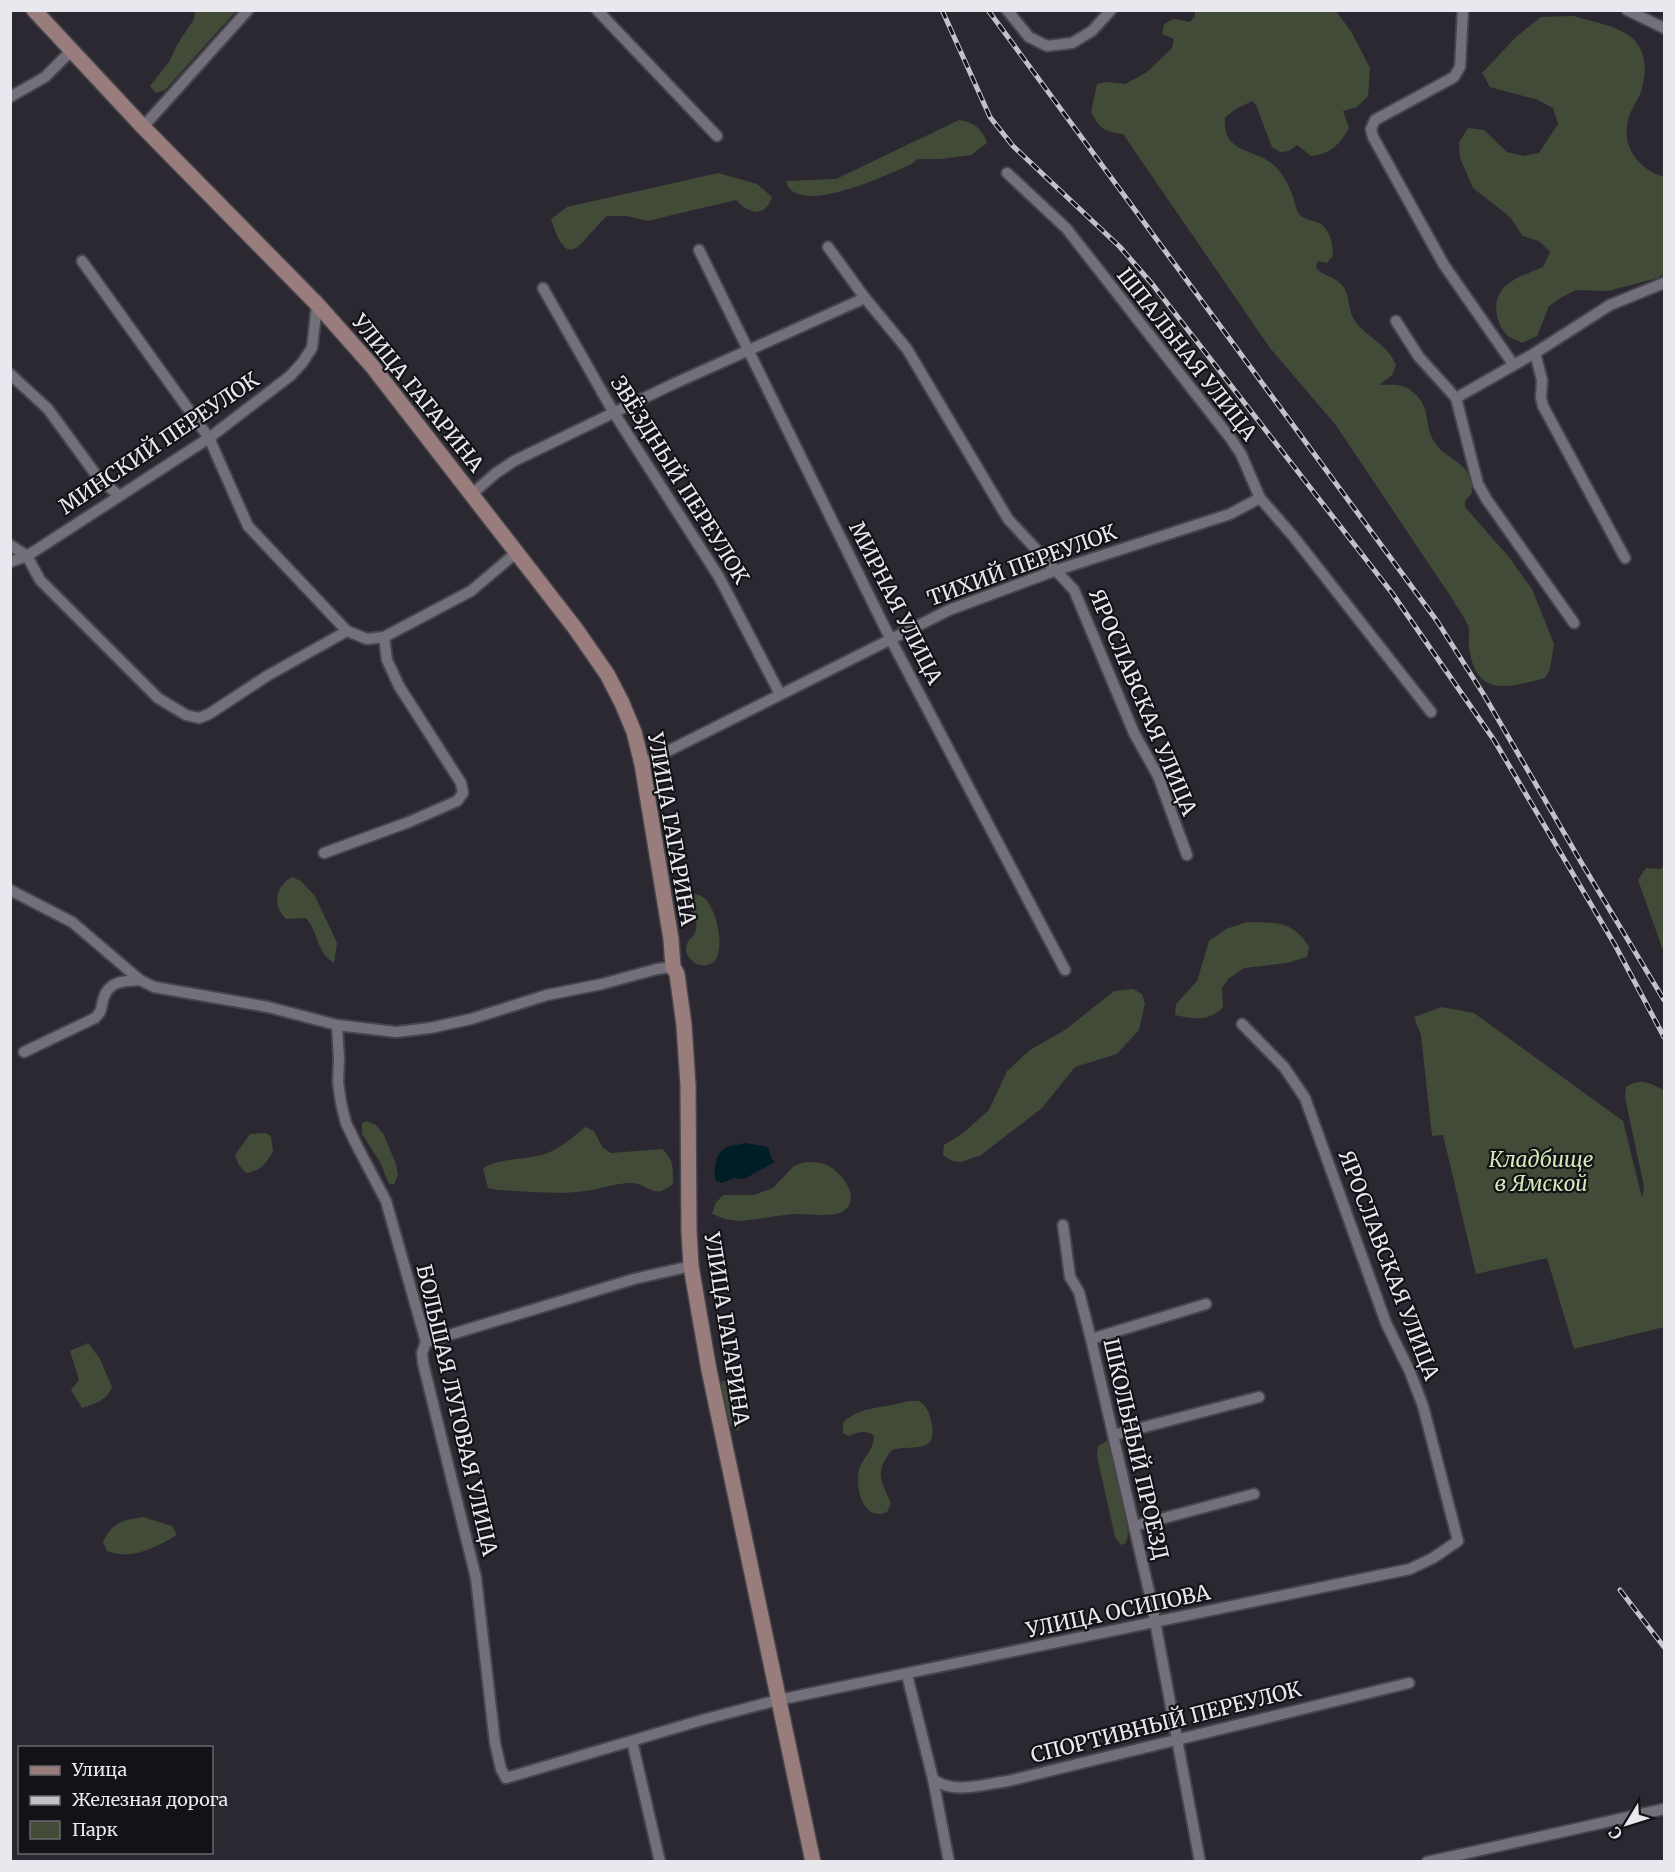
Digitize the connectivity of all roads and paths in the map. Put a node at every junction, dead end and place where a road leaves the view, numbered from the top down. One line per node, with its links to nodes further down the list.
1 (34, 10): 9 (main road, УЛИЦА ГАГАРИНА)
2 (248, 10): 11 (street)
3 (597, 10): 12 (street)
4 (1007, 10): 5 (street)
5 (1111, 10)
6 (1463, 10): 24 (street)
7 (1627, 10): 8 (street)
8 (1665, 27)
9 (72, 50): 10 (street); 11 (main road, УЛИЦА ГАГАРИНА)
10 (10, 97)
11 (143, 127): 20 (main road, УЛИЦА ГАГАРИНА)
12 (717, 136)
13 (1007, 173): 31 (street, ШПАЛЬНАЯ УЛИЦА)
14 (828, 247): 19 (street, ЯРОСЛАВСКАЯ УЛИЦА)
15 (699, 250): 22 (street, МИРНАЯ УЛИЦА)
16 (82, 261): 28 (street)
17 (1665, 283): 23 (street)
18 (543, 288): 27 (street, ЗВЁЗДНЫЙ ПЕРЕУЛОК)
19 (865, 298): 22 (street); 37 (street, ЯРОСЛАВСКАЯ УЛИЦА)
20 (317, 304): 28 (street, МИНСКИЙ ПЕРЕУЛОК); 29 (main road, УЛИЦА ГАГАРИНА)
21 (1396, 321): 26 (street)
22 (750, 350): 27 (street); 41 (street, МИРНАЯ УЛИЦА)
23 (1535, 353): 24 (street); 35 (street)
24 (1514, 364): 26 (street)
25 (10, 374): 30 (street)
26 (1456, 398): 38 (street)
27 (614, 413): 29 (street); 42 (street, ЗВЁЗДНЫЙ ПЕРЕУЛОК)
28 (209, 438): 30 (street, МИНСКИЙ ПЕРЕУЛОК); 39 (street)
29 (472, 494): 33 (main road, УЛИЦА ГАГАРИНА)
30 (119, 496): 34 (street, МИНСКИЙ ПЕРЕУЛОК)
31 (1260, 498): 37 (street, ТИХИЙ ПЕРЕУЛОК); 43 (street, ШПАЛЬНАЯ УЛИЦА)
32 (10, 545): 34 (street)
33 (517, 552): 40 (street); 44 (main road, УЛИЦА ГАГАРИНА)
34 (27, 556): 36 (street, МИНСКИЙ ПЕРЕУЛОК); 39 (street)
35 (1625, 558)
36 (10, 562)
37 (1054, 570): 41 (street, ТИХИЙ ПЕРЕУЛОК); 46 (street, ЯРОСЛАВСКАЯ УЛИЦА)
38 (1574, 623)
39 (347, 632): 40 (street)
40 (384, 637): 45 (street)
41 (891, 638): 42 (street, ТИХИЙ ПЕРЕУЛОК); 49 (street, МИРНАЯ УЛИЦА)
42 (780, 694): 44 (street, ТИХИЙ ПЕРЕУЛОК)
43 (1431, 712)
44 (642, 764): 48 (main road, УЛИЦА ГАГАРИНА)
45 (324, 853)
46 (1186, 855)
47 (10, 890): 50 (street)
48 (673, 967): 52 (street); 55 (main road, УЛИЦА ГАГАРИНА)
49 (1065, 970)
50 (141, 980): 52 (street); 53 (street)
51 (1242, 1024): 63 (street, ЯРОСЛАВСКАЯ УЛИЦА)
52 (337, 1025): 58 (street, БОЛЬШАЯ ЛУГОВАЯ УЛИЦА)
53 (24, 1052)
54 (1063, 1225): 57 (street, ШКОЛЬНЫЙ ПРОЕЗД)
55 (691, 1266): 58 (street); 67 (main road, УЛИЦА ГАГАРИНА)
56 (1206, 1304): 57 (street)
57 (1091, 1339): 60 (street, ШКОЛЬНЫЙ ПРОЕЗД)
58 (426, 1342): 70 (street, БОЛЬШАЯ ЛУГОВАЯ УЛИЦА)
59 (1259, 1397): 60 (street)
60 (1114, 1436): 62 (street, ШКОЛЬНЫЙ ПРОЕЗД)
61 (1254, 1494): 62 (street)
62 (1134, 1526): 64 (street, ШКОЛЬНЫЙ ПРОЕЗД)
63 (1458, 1541): 64 (street, УЛИЦА ОСИПОВА)
64 (1154, 1623): 65 (street, УЛИЦА ОСИПОВА); 68 (street, ШКОЛЬНЫЙ ПРОЕЗД)
65 (907, 1675): 67 (street, УЛИЦА ОСИПОВА); 71 (street)
66 (1408, 1683): 68 (street, СПОРТИВНЫЙ ПЕРЕУЛОК)
67 (778, 1700): 69 (street, УЛИЦА ОСИПОВА); 74 (main road, УЛИЦА ГАГАРИНА)
68 (1177, 1738): 71 (street, СПОРТИВНЫЙ ПЕРЕУЛОК); 76 (street, ШКОЛЬНЫЙ ПРОЕЗД)
69 (632, 1740): 70 (street, УЛИЦА ОСИПОВА); 73 (street)
70 (506, 1778)
71 (933, 1779): 75 (street)
72 (1665, 1809): 77 (street)
73 (660, 1862)
74 (813, 1862)
75 (949, 1862)
76 (1200, 1862)
77 (1427, 1862)

